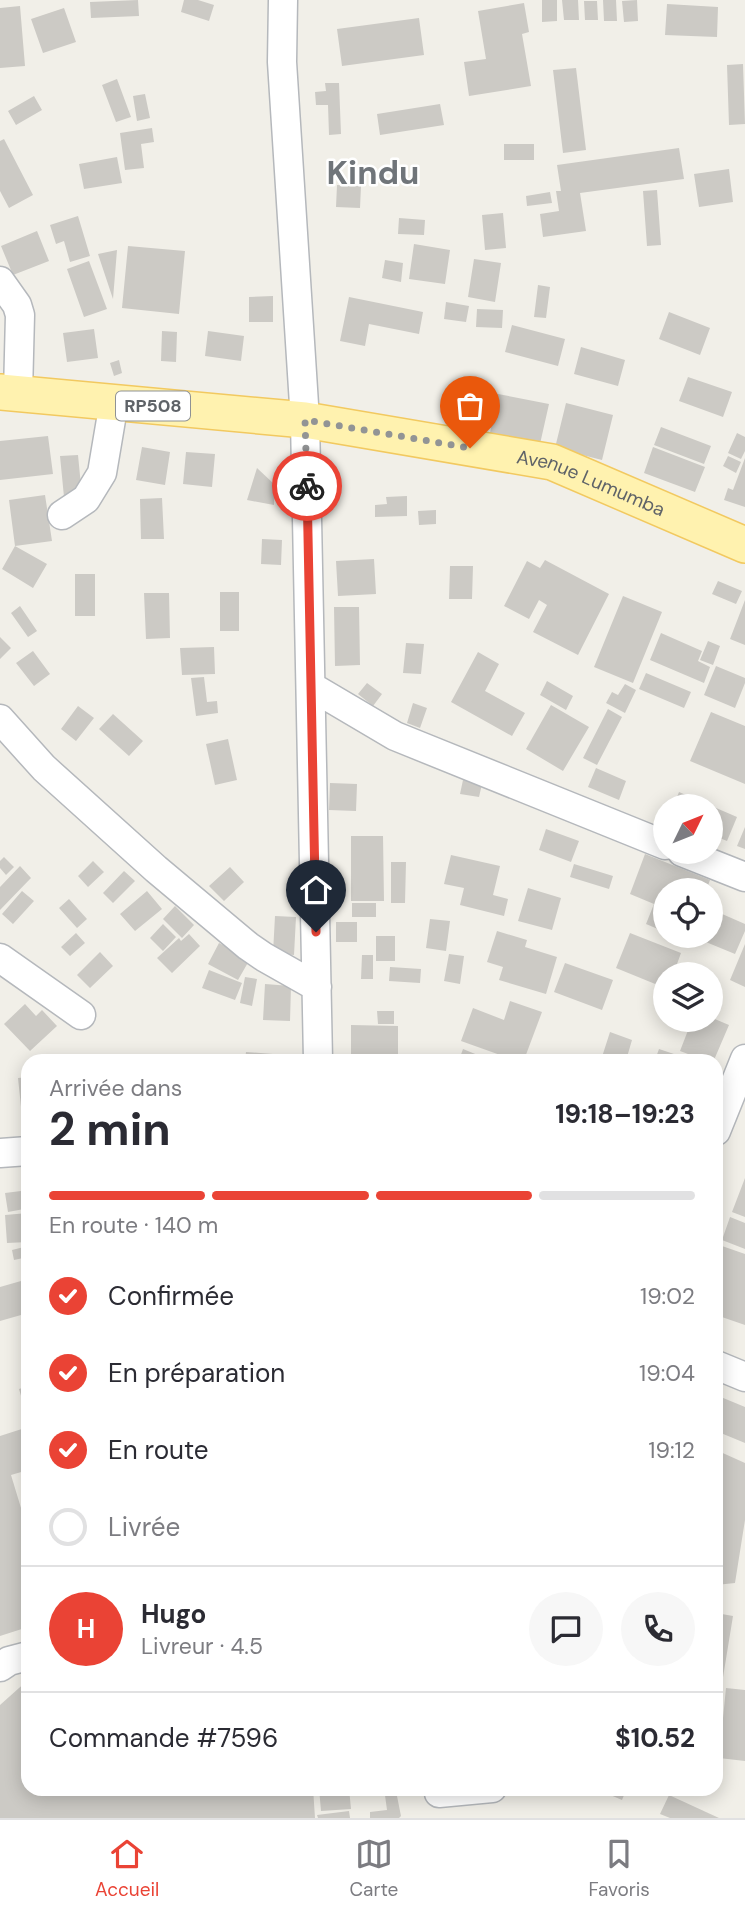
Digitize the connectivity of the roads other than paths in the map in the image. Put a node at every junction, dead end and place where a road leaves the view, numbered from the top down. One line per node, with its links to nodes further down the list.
1 (261, 0): 3 (street)
2 (283, 0): 3 (street)
3 (282, 62): 8 (street)
4 (0, 281): 5 (street)
5 (10, 351): 6 (street)
6 (9, 392): 7 (main road, RP508)
7 (114, 402): 8 (main road, RP508); 9 (street)
8 (305, 420): 10 (main road, Avenue Lumumba); 11 (street)
9 (62, 514)
10 (745, 545)
11 (312, 687): 13 (street); 17 (street)
12 (0, 719): 17 (street)
13 (653, 840)
14 (712, 864): 15 (street)
15 (745, 877)
16 (0, 958): 18 (street)
17 (317, 987): 19 (street)
18 (80, 1016)
19 (318, 1054)
20 (745, 1059): 21 (street)
21 (723, 1114)
22 (21, 1152): 23 (street)
23 (0, 1153)
24 (723, 1368): 25 (street)
25 (745, 1377)
26 (21, 1658): 27 (street)
27 (0, 1667)

